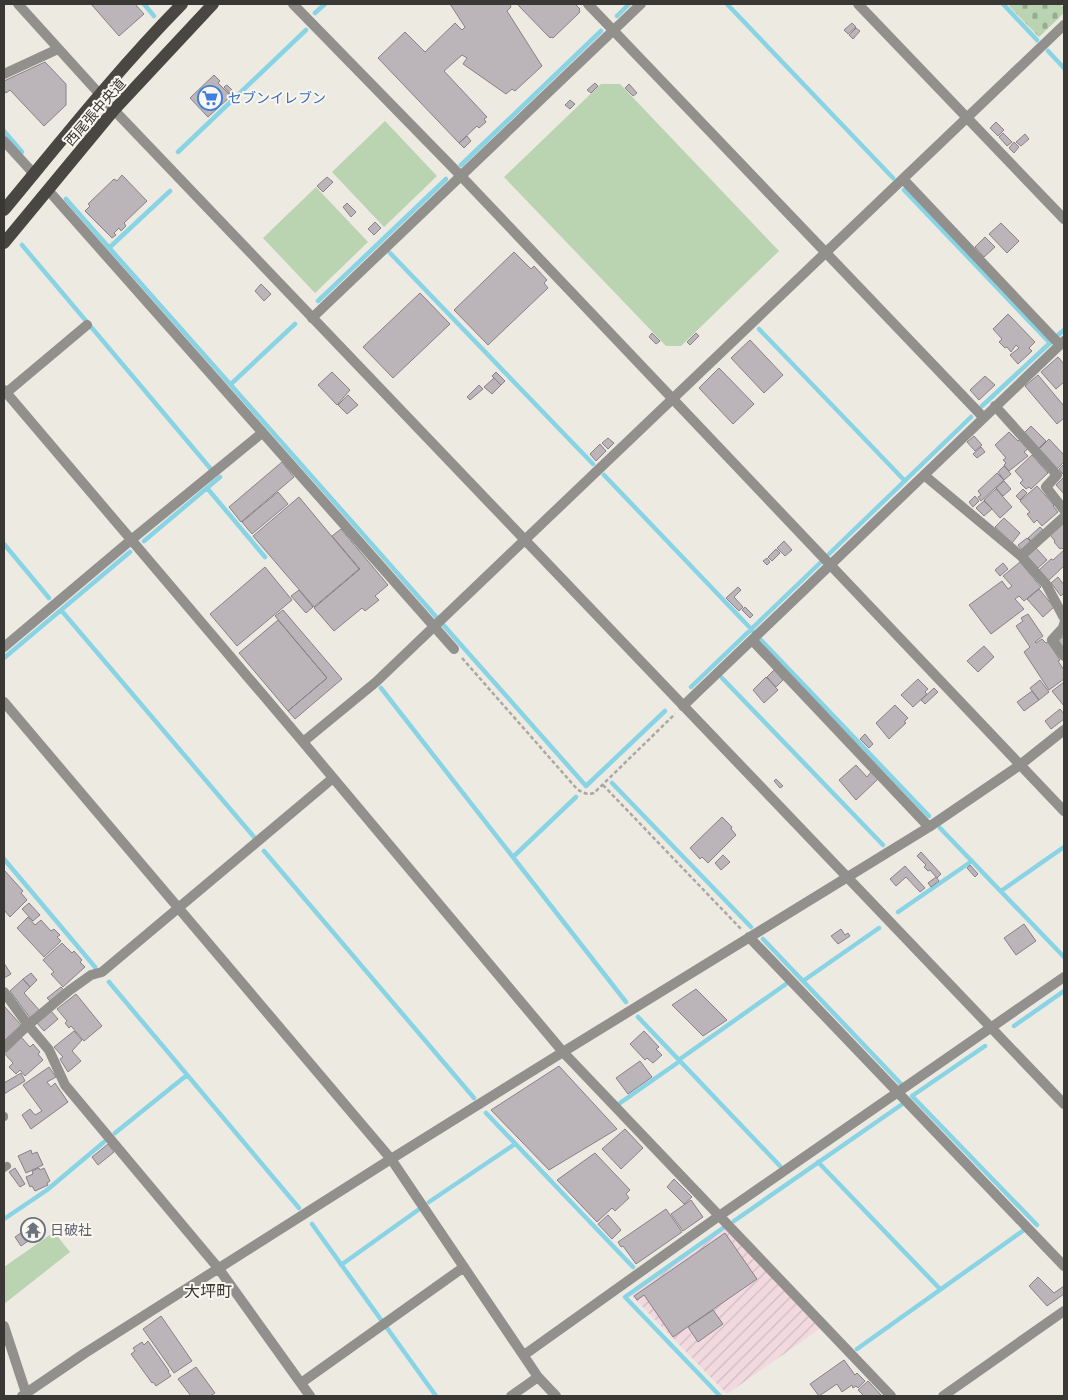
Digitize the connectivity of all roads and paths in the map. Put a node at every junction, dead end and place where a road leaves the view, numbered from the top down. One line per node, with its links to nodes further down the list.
1 (18, 4): 10 (street)
2 (182, 4): 12 (main road, 西尾張中央道)
3 (213, 4): 13 (main road, 西尾張中央道)
4 (294, 4): 17 (street)
5 (588, 4): 9 (street)
6 (642, 4): 9 (street)
7 (858, 4): 14 (street)
8 (1064, 25): 14 (street)
9 (613, 31): 17 (street); 23 (street)
10 (58, 49): 11 (street); 12 (street)
11 (4, 74)
12 (99, 94): 13 (street); 16 (main road, 西尾張中央道)
13 (114, 110): 19 (main road, 西尾張中央道); 24 (street)
14 (967, 118): 18 (street); 21 (street)
15 (4, 141): 16 (street)
16 (34, 174): 20 (main road, 西尾張中央道)
17 (461, 176): 24 (street); 28 (street)
18 (903, 179): 23 (street); 26 (street)
19 (48, 190): 22 (main road, 西尾張中央道); 31 (street)
20 (4, 210)
21 (1064, 219)
22 (4, 243)
23 (826, 252): 28 (street); 30 (street)
24 (312, 318): 36 (street)
25 (87, 325): 27 (street)
26 (1062, 343): 29 (street)
27 (5, 391): 35 (street)
28 (673, 399): 36 (street); 38 (street)
29 (995, 406): 30 (street); 33 (street)
30 (983, 417): 32 (street)
31 (262, 433): 35 (street); 40 (street)
32 (924, 475): 37 (street); 38 (street)
33 (1064, 510)
34 (1064, 517): 37 (street)
35 (131, 540): 43 (street); 49 (street)
36 (525, 540): 40 (street); 47 (street)
37 (1021, 556): 39 (street)
38 (831, 565): 42 (street); 50 (street)
39 (1064, 618)
40 (438, 622): 44 (street); 49 (street)
41 (1064, 624): 45 (street)
42 (752, 640): 47 (street); 54 (street)
43 (4, 647)
44 (454, 649): 52 (path)
45 (1064, 656)
46 (4, 702): 56 (street)
47 (683, 706): 52 (path); 55 (street)
48 (1064, 730): 50 (street)
49 (303, 742): 51 (street)
50 (1020, 764): 53 (street); 54 (street)
51 (333, 778): 56 (street); 63 (street)
52 (602, 785): 57 (path)
53 (1064, 811)
54 (929, 827): 55 (street)
55 (847, 877): 57 (street); 61 (street)
56 (178, 908): 60 (street); 66 (street)
57 (749, 937): 63 (street); 64 (street)
58 (1064, 978): 61 (street)
59 (4, 992): 60 (street)
60 (28, 1025): 62 (street); 70 (street)
61 (992, 1028): 64 (street); 65 (street)
62 (4, 1048)
63 (563, 1052): 66 (street); 67 (street)
64 (899, 1093): 67 (street); 68 (street)
65 (1064, 1104)
66 (391, 1159): 69 (street); 70 (street)
67 (719, 1216): 73 (street); 80 (street)
68 (1064, 1266)
69 (464, 1267): 73 (street); 75 (street)
70 (219, 1269): 75 (street); 76 (street)
71 (1064, 1311): 81 (street)
72 (4, 1326): 76 (street)
73 (524, 1355): 74 (street)
74 (538, 1377): 78 (street); 79 (street)
75 (301, 1384): 77 (street)
76 (26, 1395)
77 (310, 1396)
78 (511, 1396)
79 (556, 1396)
80 (891, 1396)
81 (943, 1396)

